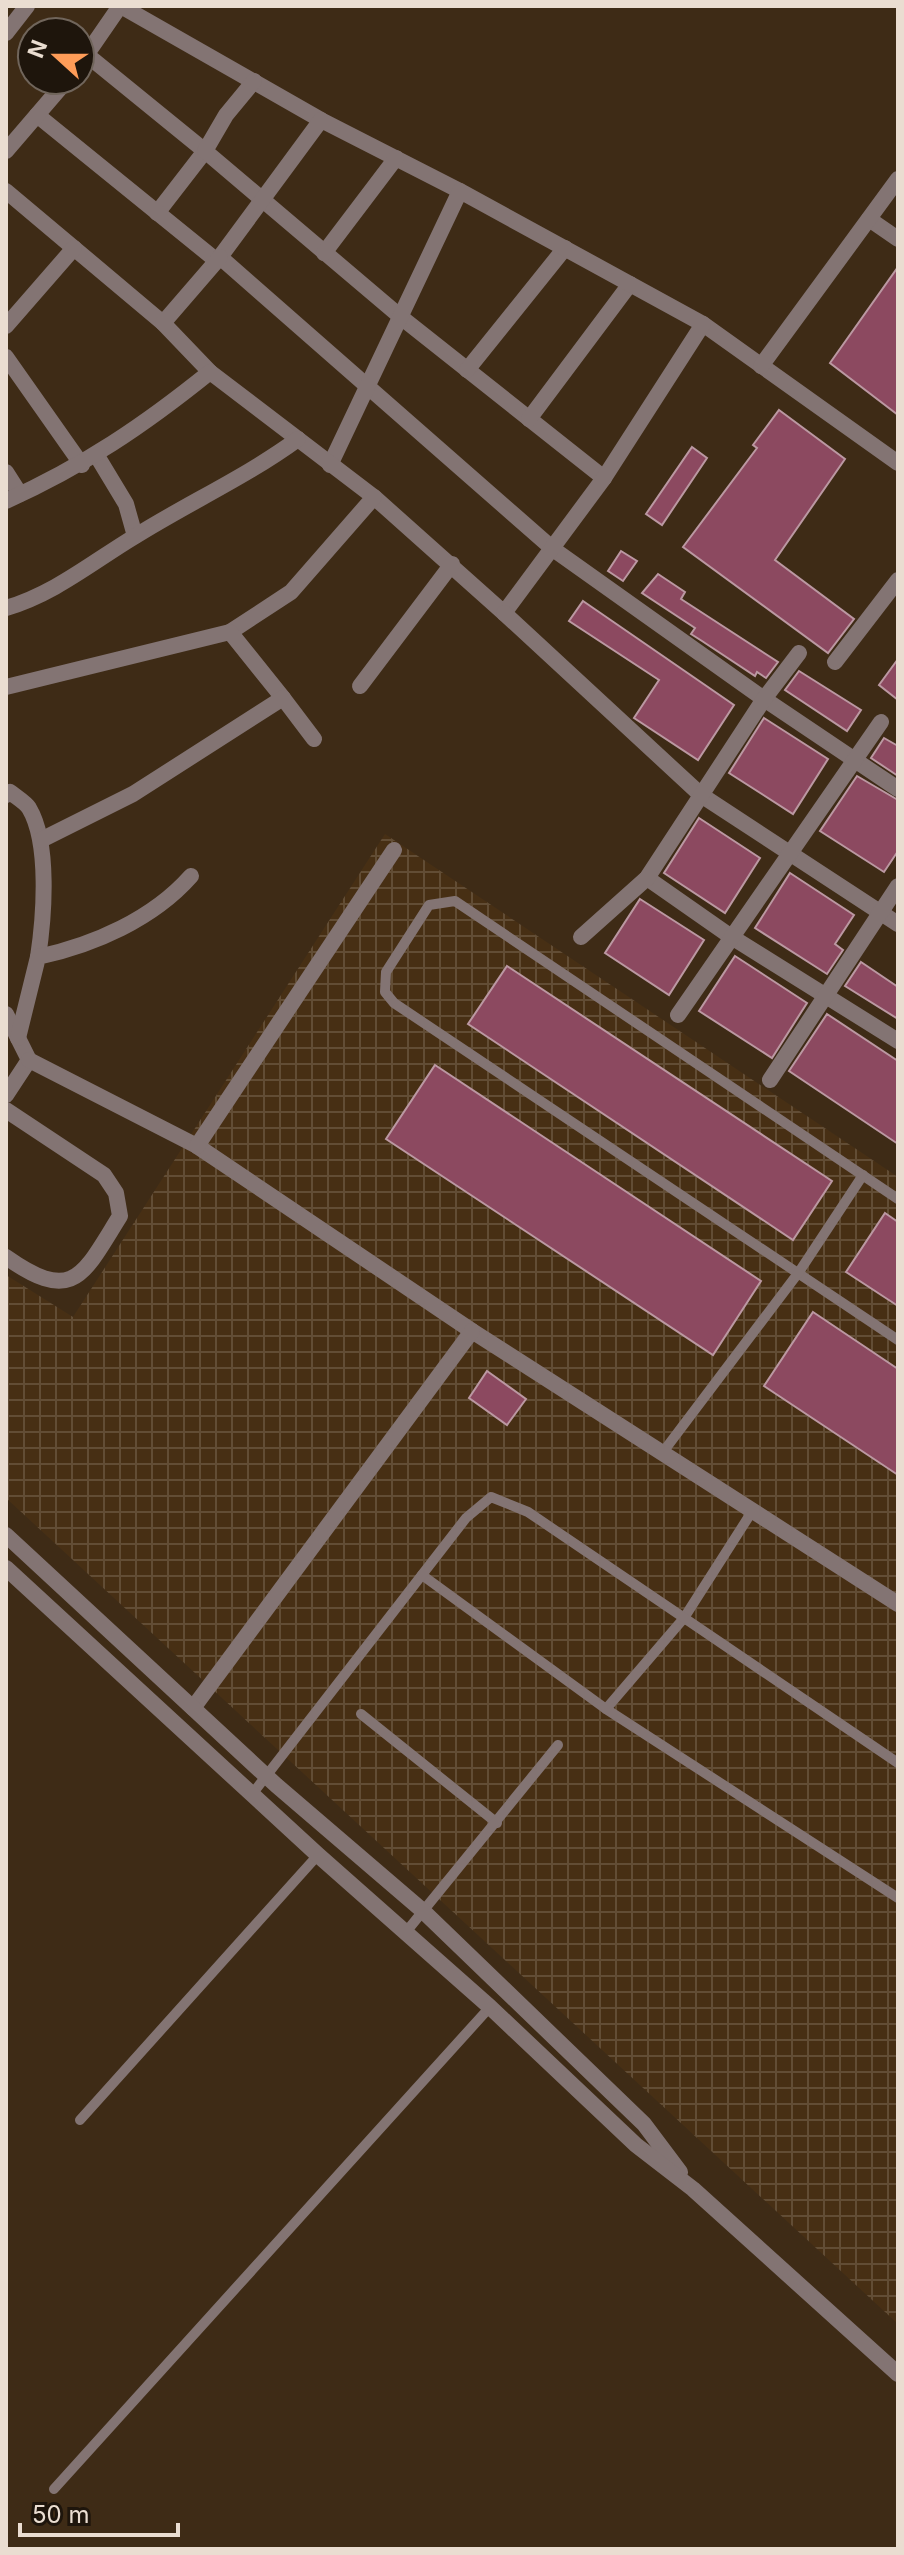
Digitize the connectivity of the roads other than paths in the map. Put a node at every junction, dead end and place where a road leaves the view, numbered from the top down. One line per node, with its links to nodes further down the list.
1 (27, 6): 3 (street)
2 (121, 6): 4 (street); 6 (street)
3 (6, 33)
4 (96, 42)
5 (96, 69): 11 (street)
6 (254, 81): 9 (street); 11 (street)
7 (53, 96): 8 (street)
8 (37, 115): 10 (street); 17 (street)
9 (321, 120): 12 (street); 16 (street)
10 (6, 151)
11 (205, 151): 16 (street); 17 (street)
12 (396, 158): 14 (street); 22 (street)
13 (898, 179): 18 (street)
14 (460, 191): 21 (street); 25 (street)
15 (7, 194): 20 (street)
16 (260, 199): 22 (street); 23 (street)
17 (157, 213): 23 (street)
18 (869, 219): 19 (street); 30 (street)
19 (898, 239)
20 (74, 248): 26 (street); 28 (street)
21 (565, 248): 24 (street); 31 (street)
22 (324, 253): 25 (street)
23 (218, 259): 26 (street); 33 (street)
24 (630, 284): 27 (street); 34 (street)
25 (402, 318): 31 (street); 33 (street)
26 (163, 323): 32 (street)
27 (703, 324): 30 (street); 41 (street)
28 (6, 326)
29 (6, 357): 38 (street)
30 (761, 366): 37 (street)
31 (467, 370): 34 (street)
32 (210, 372): 35 (street); 36 (street)
33 (370, 386): 39 (street); 45 (street)
34 (529, 419): 41 (street)
35 (298, 439): 39 (street); 44 (street)
36 (97, 456): 38 (street); 44 (street)
37 (898, 463)
38 (82, 465): 43 (street)
39 (330, 465): 42 (street)
40 (6, 472): 43 (street)
41 (604, 478): 45 (street)
42 (374, 497): 46 (street); 50 (street)
43 (13, 498)
44 (135, 536): 48 (street)
45 (553, 549): 49 (street); 56 (street)
46 (452, 564): 49 (street); 53 (street)
47 (898, 580): 52 (street)
48 (6, 608)
49 (504, 613): 62 (street)
50 (230, 632): 54 (street); 55 (street)
51 (799, 653): 56 (street)
52 (835, 662)
53 (360, 686)
54 (6, 687)
55 (283, 698): 58 (street); 63 (street)
56 (764, 699): 59 (street); 62 (street)
57 (881, 722): 59 (street)
58 (314, 739)
59 (854, 758): 60 (street); 65 (street)
60 (898, 789)
61 (6, 795): 63 (street)
62 (701, 795): 65 (street); 67 (street)
63 (41, 840): 73 (street)
64 (394, 850): 83 (street)
65 (787, 855): 69 (street); 71 (street)
66 (191, 876): 73 (street)
67 (647, 878): 71 (street); 72 (street)
68 (898, 886): 69 (street)
69 (880, 913): 70 (street); 74 (street)
70 (898, 924)
71 (730, 936): 74 (street); 76 (street)
72 (581, 937)
73 (38, 957): 77 (street)
74 (824, 995): 78 (street); 80 (street)
75 (6, 1014): 77 (street)
76 (678, 1015)
77 (18, 1038): 79 (street)
78 (898, 1041)
79 (29, 1060): 81 (street); 83 (street)
80 (770, 1080)
81 (6, 1095)
82 (6, 1110): 86 (street)
83 (197, 1146): 88 (street)
84 (863, 1175): 85 (lane); 87 (lane); 87 (lane)
85 (898, 1199)
86 (6, 1257)
87 (799, 1272): 89 (lane); 90 (lane)
88 (472, 1331): 90 (street); 97 (street)
89 (898, 1340)
90 (663, 1452): 91 (street)
91 (753, 1510): 95 (street); 96 (lane)
92 (6, 1535): 97 (street)
93 (6, 1568): 103 (street)
94 (422, 1575): 96 (lane); 98 (lane); 102 (lane)
95 (898, 1604)
96 (684, 1618): 98 (lane); 101 (lane)
97 (193, 1708): 102 (street)
98 (606, 1709): 106 (lane)
99 (361, 1714): 104 (lane)
100 (558, 1745): 104 (lane)
101 (898, 1763)
102 (266, 1777): 103 (lane); 107 (street)
103 (253, 1793): 105 (street)
104 (497, 1823): 107 (lane)
105 (318, 1855): 108 (street); 110 (lane)
106 (898, 1898)
107 (423, 1911): 108 (lane); 111 (street)
108 (406, 1932): 109 (street)
109 (490, 2007): 111 (street); 113 (lane)
110 (80, 2120)
111 (693, 2189): 112 (street)
112 (898, 2374)
113 (54, 2489)

